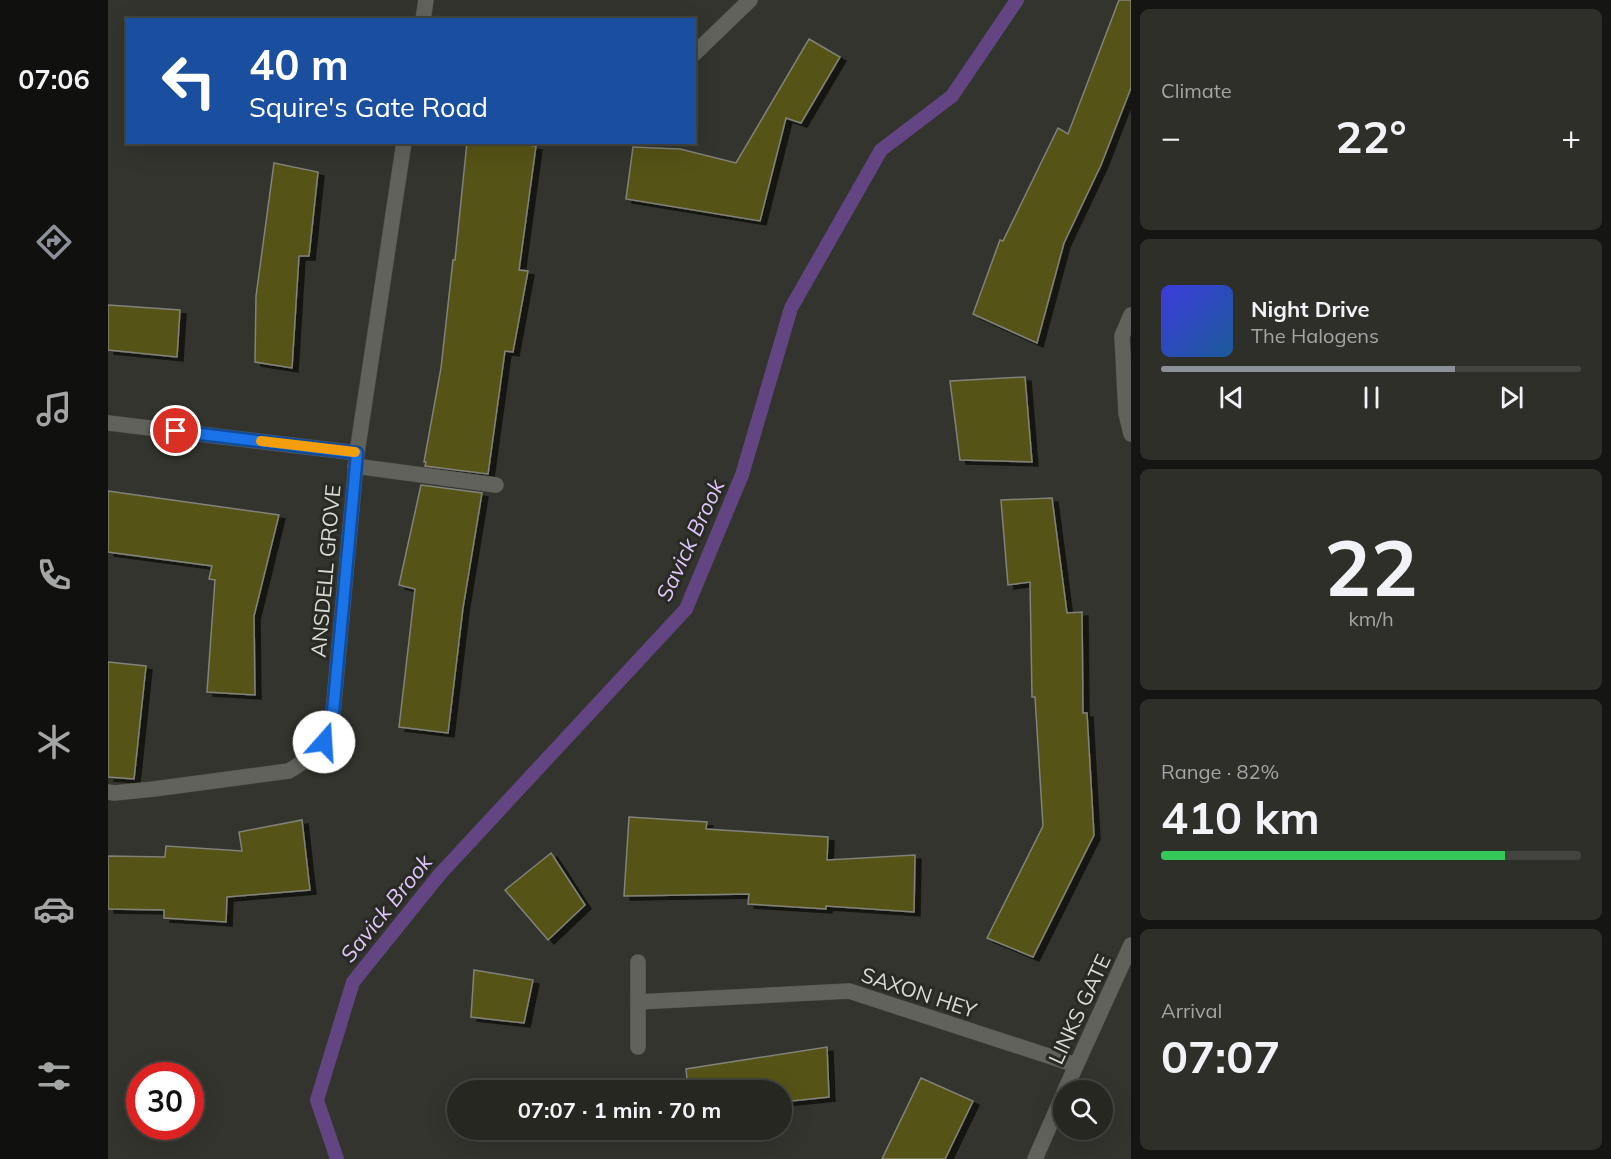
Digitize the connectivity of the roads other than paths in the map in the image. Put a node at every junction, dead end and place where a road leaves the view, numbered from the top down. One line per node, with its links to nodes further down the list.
1 (426, 0): 3 (street)
2 (750, 0): 4 (street)
3 (423, 18)
4 (696, 52)
5 (404, 144): 9 (street, ANSDELL GROVE)
6 (1131, 315): 8 (street)
7 (108, 423): 9 (street)
8 (1131, 434)
9 (356, 459): 10 (street); 11 (street, ANSDELL GROVE)
10 (496, 485)
11 (108, 792)
12 (1131, 945): 16 (street, LINKS GATE)
13 (638, 962): 14 (street)
14 (638, 1002): 15 (street); 16 (street, SAXON HEY)
15 (638, 1047)
16 (1076, 1065): 17 (street, LINKS GATE)
17 (1069, 1080)
18 (1053, 1117): 19 (street, LINKS GATE)
19 (1035, 1159)

